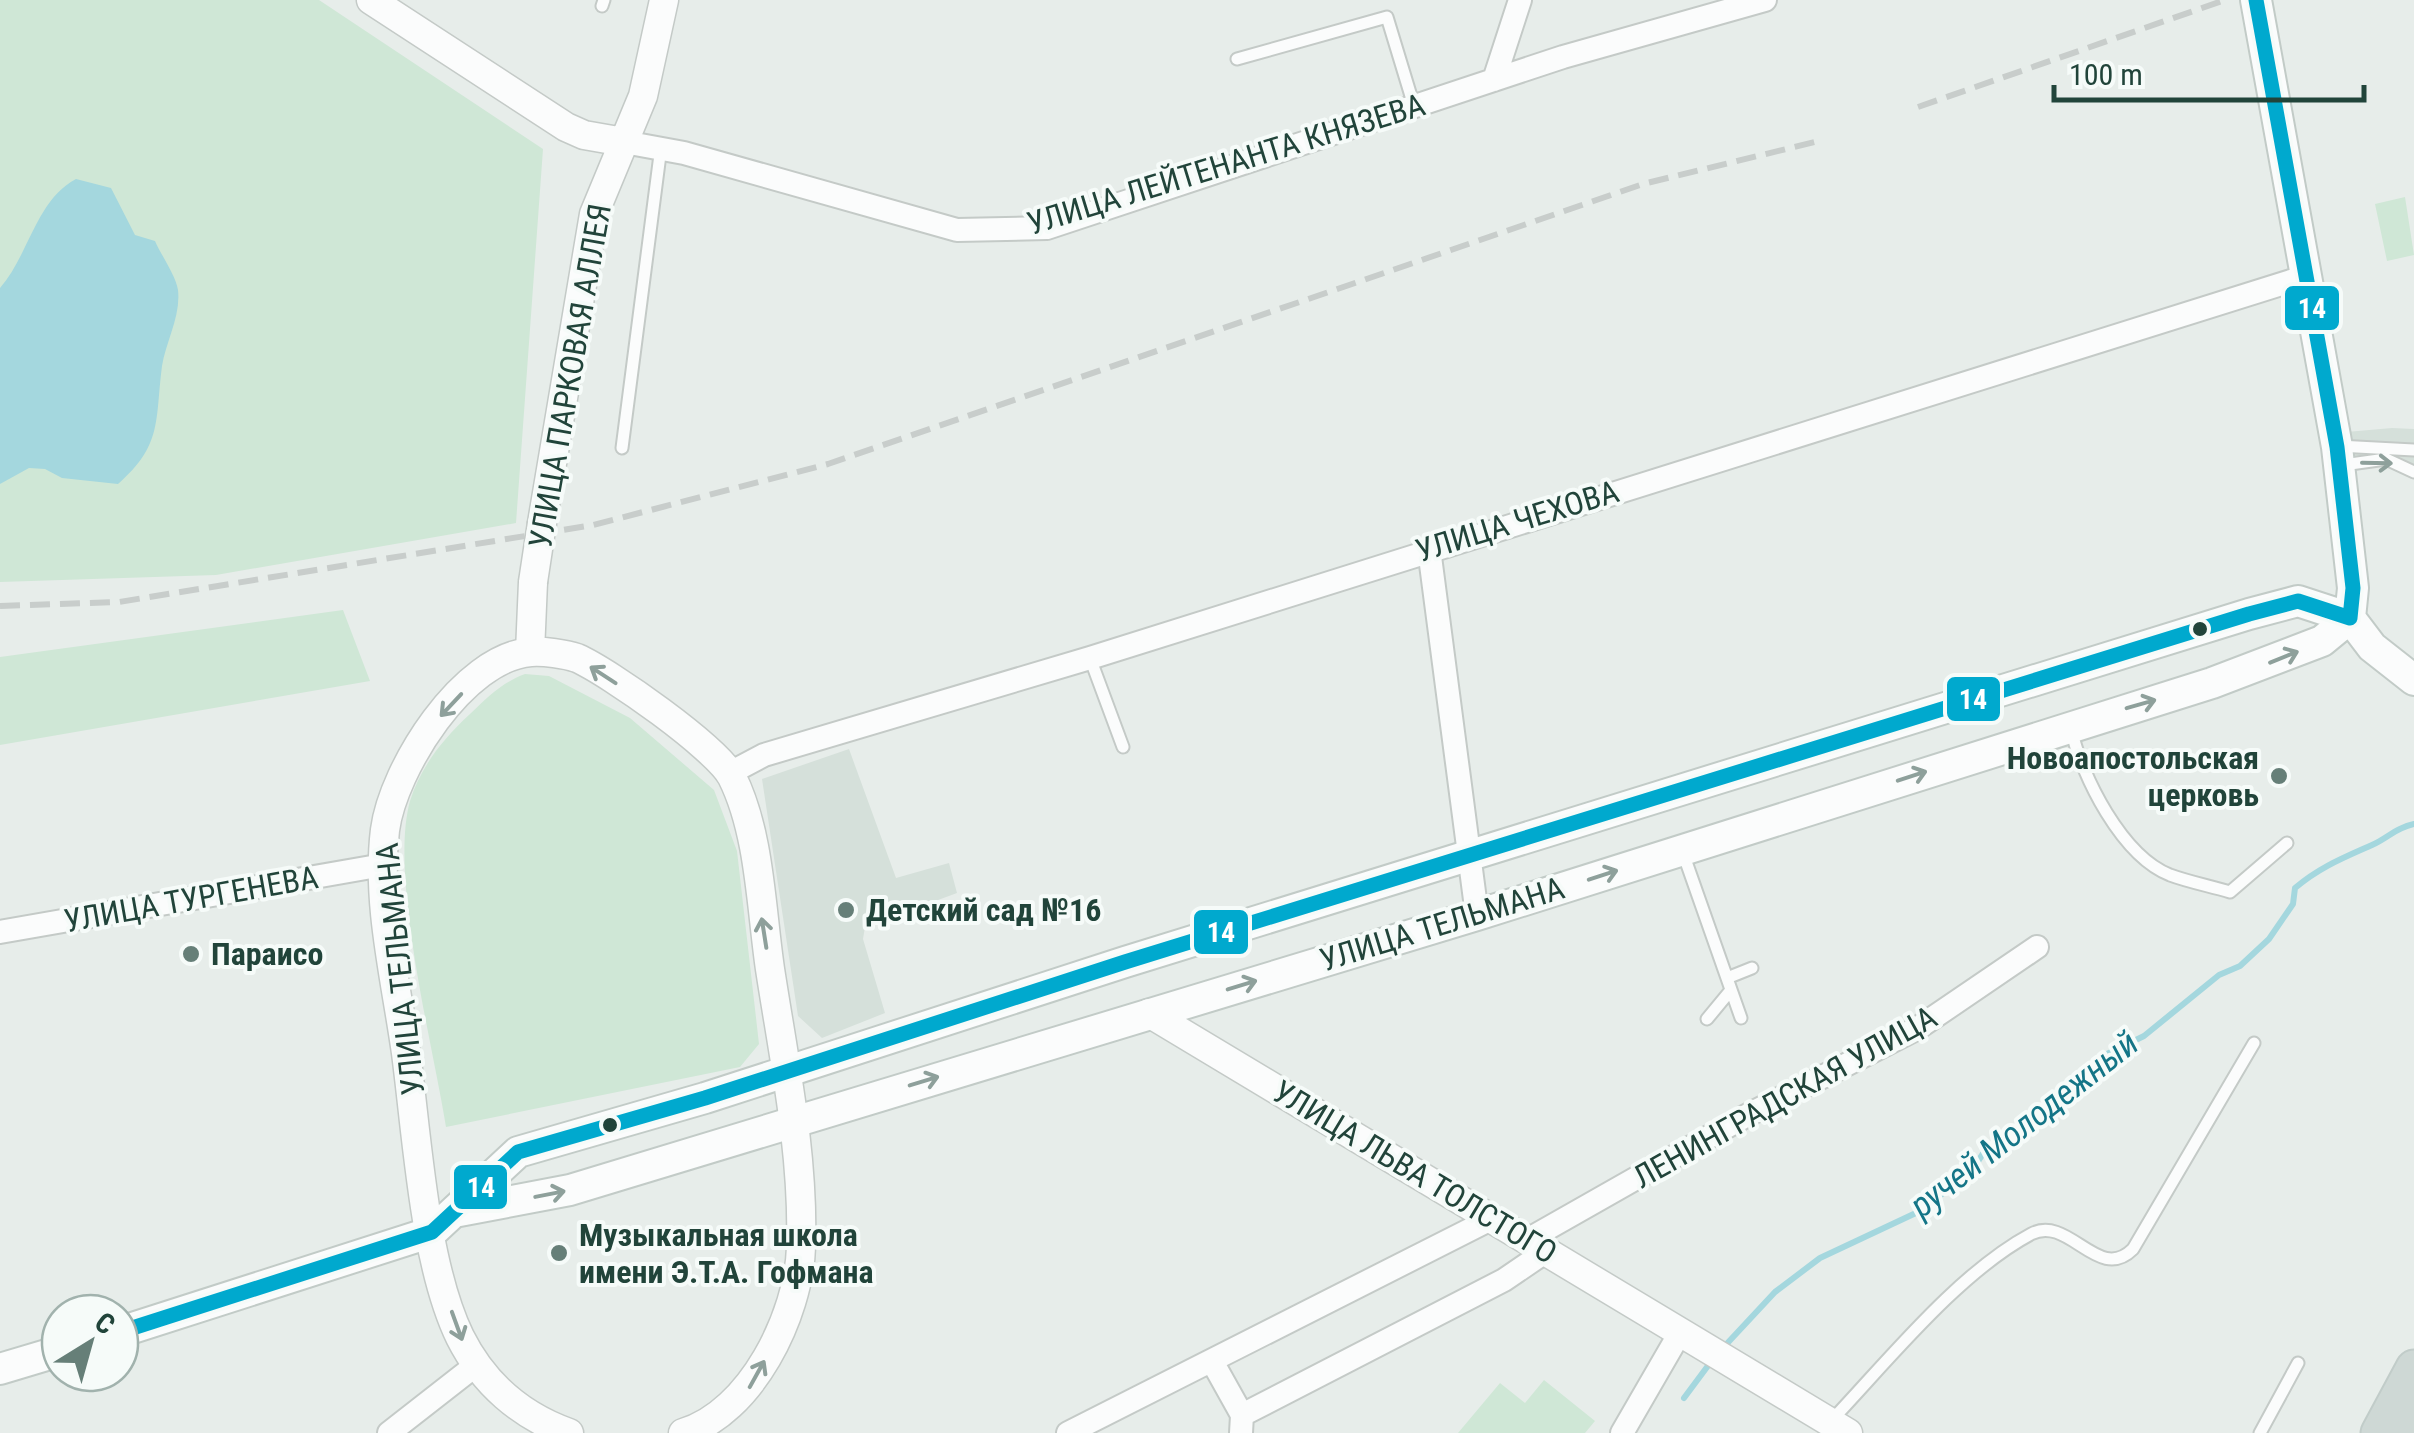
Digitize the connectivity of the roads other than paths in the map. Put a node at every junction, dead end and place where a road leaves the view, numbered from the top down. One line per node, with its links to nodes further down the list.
1 (371, 0): 9 (street)
2 (664, 0): 9 (street, УЛИЦА ПАРКОВАЯ АЛЛЕЯ)
3 (1520, 0): 7 (street)
4 (1765, 0): 7 (street, УЛИЦА ЛЕЙТЕНАНТА КНЯЗЕВА)
5 (2256, 0): 11 (main road)
6 (1237, 59): 8 (lane)
7 (1494, 80): 8 (street, УЛИЦА ЛЕЙТЕНАНТА КНЯЗЕВА)
8 (1414, 106): 10 (street, УЛИЦА ЛЕЙТЕНАНТА КНЯЗЕВА)
9 (624, 142): 10 (street, УЛИЦА ЛЕЙТЕНАНТА КНЯЗЕВА); 18 (street, УЛИЦА ПАРКОВАЯ АЛЛЕЯ, bridge)
10 (660, 147): 12 (lane)
11 (2308, 276): 14 (main road); 16 (street, УЛИЦА ЧЕХОВА)
12 (622, 448)
13 (2414, 450): 14 (lane)
14 (2338, 456): 15 (lane, one-way to 15); 17 (main road)
15 (2414, 472)
16 (1428, 548): 19 (street, УЛИЦА ЧЕХОВА); 26 (street)
17 (2350, 618): 20 (main road); 21 (main road, УЛИЦА ТЕЛЬМАНА, one-way to 17); 26 (main road, УЛИЦА ТЕЛЬМАНА)
18 (530, 652): 23 (street, one-way to 18); 27 (street, УЛИЦА ТЕЛЬМАНА, one-way to 27)
19 (1090, 658): 22 (lane); 23 (street, УЛИЦА ЧЕХОВА)
20 (2414, 680)
21 (2070, 725): 24 (lane); 25 (main road, УЛИЦА ТЕЛЬМАНА, one-way to 21)
22 (1123, 747)
23 (730, 773): 37 (street, one-way to 23)
24 (2287, 843)
25 (1682, 850): 28 (main road, УЛИЦА ТЕЛЬМАНА, one-way to 25); 32 (lane)
26 (1469, 855): 28 (street); 37 (main road, УЛИЦА ТЕЛЬМАНА)
27 (382, 865): 29 (street, УЛИЦА ТУРГЕНЕВА); 40 (street, УЛИЦА ТЕЛЬМАНА)
28 (1476, 915): 33 (main road, УЛИЦА ТЕЛЬМАНА, one-way to 28)
29 (0, 932)
30 (2037, 947): 41 (street, ЛЕНИНГРАДСКАЯ УЛИЦА)
31 (1752, 968): 32 (lane)
32 (1729, 984): 34 (lane); 35 (lane)
33 (1149, 1013): 38 (main road, УЛИЦА ТЕЛЬМАНА, one-way to 33); 39 (street, УЛИЦА ЛЬВА ТОЛСТОГО)
34 (1706, 1018)
35 (1741, 1018)
36 (2254, 1043): 52 (lane)
37 (786, 1072): 38 (street); 40 (main road, УЛИЦА ТЕЛЬМАНА)
38 (793, 1121): 40 (main road, УЛИЦА ТЕЛЬМАНА, one-way to 38); 55 (street, one-way to 38)
39 (1493, 1218): 41 (street, УЛИЦА ЛЬВА ТОЛСТОГО); 45 (street)
40 (443, 1222): 42 (main road, УЛИЦА ТЕЛЬМАНА); 47 (street, УЛИЦА ТЕЛЬМАНА, one-way to 47)
41 (1539, 1245): 43 (street, УЛИЦА ЛЬВА ТОЛСТОГО); 51 (street, ЛЕНИНГРАДСКАЯ УЛИЦА)
42 (140, 1325)
43 (1691, 1337): 52 (street, УЛИЦА ЛЬВА ТОЛСТОГО); 57 (street)
44 (40, 1356): 49 (main road)
45 (1214, 1363): 51 (street); 56 (street)
46 (2298, 1363): 58 (lane)
47 (476, 1365): 53 (street); 54 (street, УЛИЦА ТЕЛЬМАНА)
48 (2414, 1368): 59 (main road)
49 (0, 1369)
50 (2414, 1421): 60 (main road)
51 (1242, 1424)
52 (1839, 1427)
53 (389, 1433)
54 (569, 1433)
55 (683, 1433)
56 (1068, 1433)
57 (1622, 1433)
58 (2260, 1433)
59 (2379, 1433)
60 (2408, 1433)

